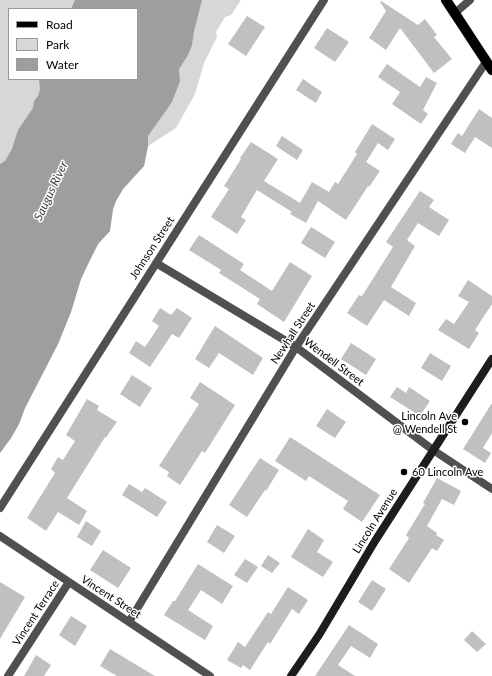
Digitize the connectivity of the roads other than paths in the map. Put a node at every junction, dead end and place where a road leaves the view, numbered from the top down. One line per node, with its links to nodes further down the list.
1 (324, 0): 6 (street, Johnson Street)
2 (446, 0): 4 (main road)
3 (470, 0): 4 (street)
4 (455, 13): 5 (main road)
5 (489, 66): 7 (street, Newhall Street)
6 (156, 263): 7 (street, Wendell Street); 11 (street, Johnson Street)
7 (296, 347): 9 (street, Wendell Street); 14 (street, Newhall Street)
8 (492, 359): 9 (main road, Lincoln Avenue)
9 (433, 450): 10 (street, Wendell Street); 17 (main road, Lincoln Avenue)
10 (492, 489)
11 (0, 508)
12 (0, 536): 13 (street, Vincent Street)
13 (69, 582): 14 (street, Vincent Street); 15 (street, Vincent Terrace)
14 (129, 622): 16 (street, Vincent Street)
15 (8, 676)
16 (210, 676)
17 (291, 676)

